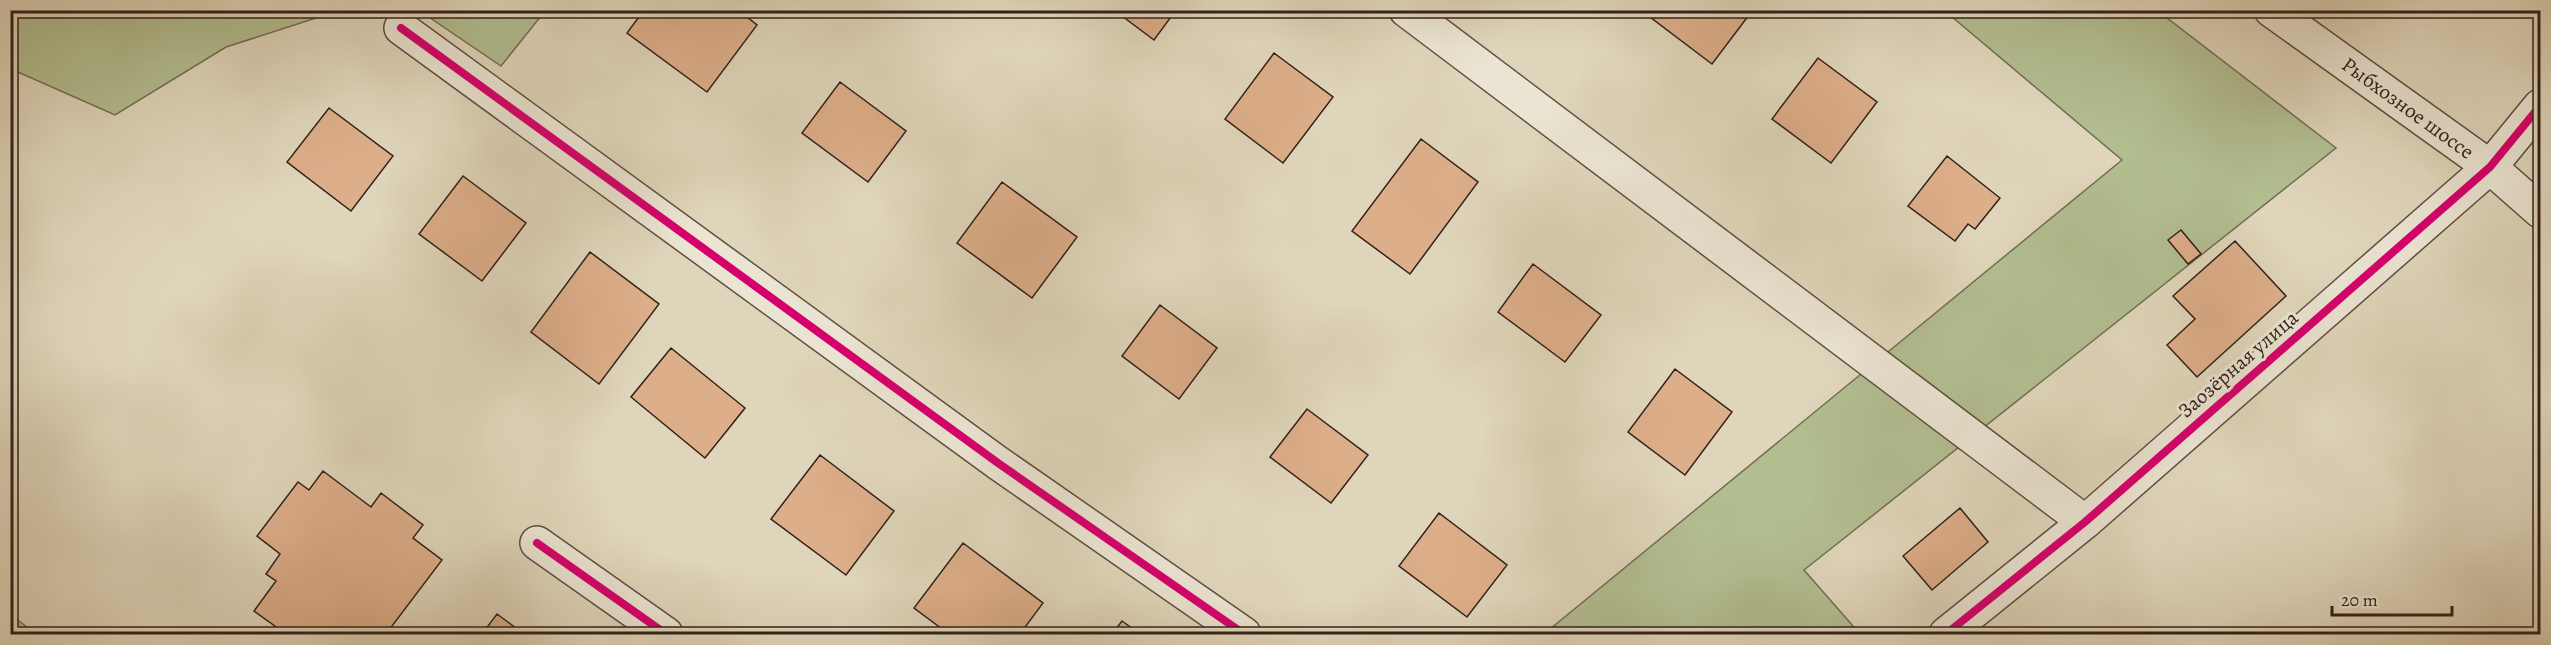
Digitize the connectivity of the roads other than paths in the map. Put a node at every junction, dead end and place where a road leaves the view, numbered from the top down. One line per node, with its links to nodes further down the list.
1 (1406, 10): 7 (street)
2 (2271, 10): 5 (street, Рыбхозное шоссе)
3 (400, 28): 10 (street)
4 (2541, 106): 5 (street, Заозёрная улица)
5 (2490, 167): 6 (street, Рыбхозное шоссе); 7 (street, Заозёрная улица)
6 (2541, 211)
7 (2085, 522): 11 (street, Заозёрная улица)
8 (537, 543): 9 (street)
9 (666, 634)
10 (1244, 634)
11 (1946, 634)

